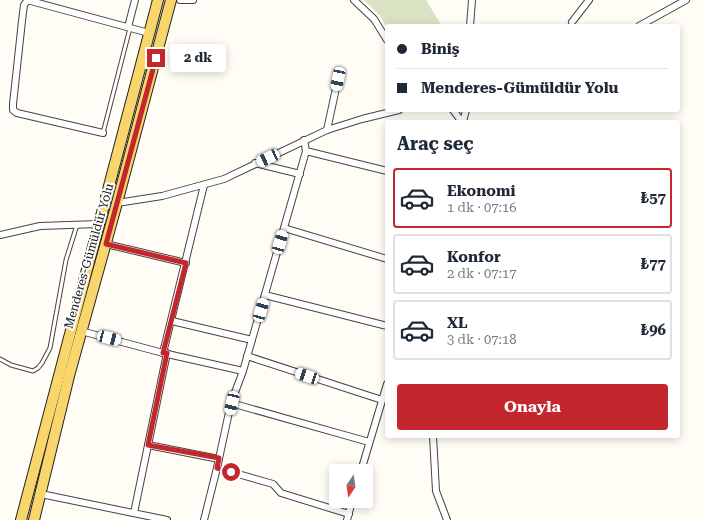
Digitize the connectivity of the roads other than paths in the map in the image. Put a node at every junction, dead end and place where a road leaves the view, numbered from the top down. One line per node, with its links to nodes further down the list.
1 (27, 0): 14 (street); 20 (street)
2 (135, 0): 14 (street)
3 (158, 0): 15 (main road, Menderes-Gümüldür Yolu)
4 (171, 0): 27 (main road, Menderes-Gümüldür Yolu)
5 (180, 0): 6 (street)
6 (193, 0)
7 (354, 0): 16 (street)
8 (472, 0): 12 (street)
9 (589, 0): 11 (street)
10 (686, 0): 13 (street)
11 (572, 22)
12 (470, 24)
13 (643, 24)
14 (129, 28): 15 (street); 20 (lane)
15 (149, 33): 28 (main road, Menderes-Gümüldür Yolu)
16 (385, 35)
17 (338, 79): 19 (street)
18 (391, 112): 19 (street)
19 (327, 130): 21 (street)
20 (103, 134)
21 (304, 140): 22 (street); 23 (street)
22 (306, 151): 24 (street); 25 (street)
23 (256, 163): 25 (street); 26 (street)
24 (385, 171)
25 (300, 174): 30 (street)
26 (204, 184): 27 (street); 34 (street)
27 (118, 203): 32 (main road, Menderes-Gümüldür Yolu)
28 (98, 224): 29 (street); 56 (main road, Menderes-Gümüldür Yolu)
29 (77, 225): 31 (street); 42 (lane)
30 (284, 228): 33 (street); 35 (street)
31 (0, 235)
32 (106, 244): 34 (street); 38 (main road, Menderes-Gümüldür Yolu)
33 (385, 258)
34 (186, 263): 36 (street)
35 (265, 295): 37 (street); 39 (street)
36 (172, 321): 39 (street); 40 (street)
37 (385, 325)
38 (81, 331): 40 (street); 53 (main road, Menderes-Gümüldür Yolu)
39 (252, 340): 41 (street)
40 (165, 353): 43 (street); 49 (street)
41 (247, 356): 43 (street); 45 (street)
42 (0, 359)
43 (243, 371): 46 (street)
44 (385, 390): 45 (street)
45 (382, 400): 48 (street)
46 (232, 403): 48 (street); 50 (street)
47 (433, 438): 60 (street)
48 (369, 442): 51 (street)
49 (148, 445): 50 (street); 54 (street)
50 (219, 458): 52 (street)
51 (363, 464)
52 (217, 468): 55 (street); 59 (street)
53 (41, 494): 54 (street); 57 (main road, Menderes-Gümüldür Yolu)
54 (134, 513): 58 (street)
55 (348, 517)
56 (21, 520)
57 (34, 520)
58 (167, 520)
59 (204, 520)
60 (447, 520)

